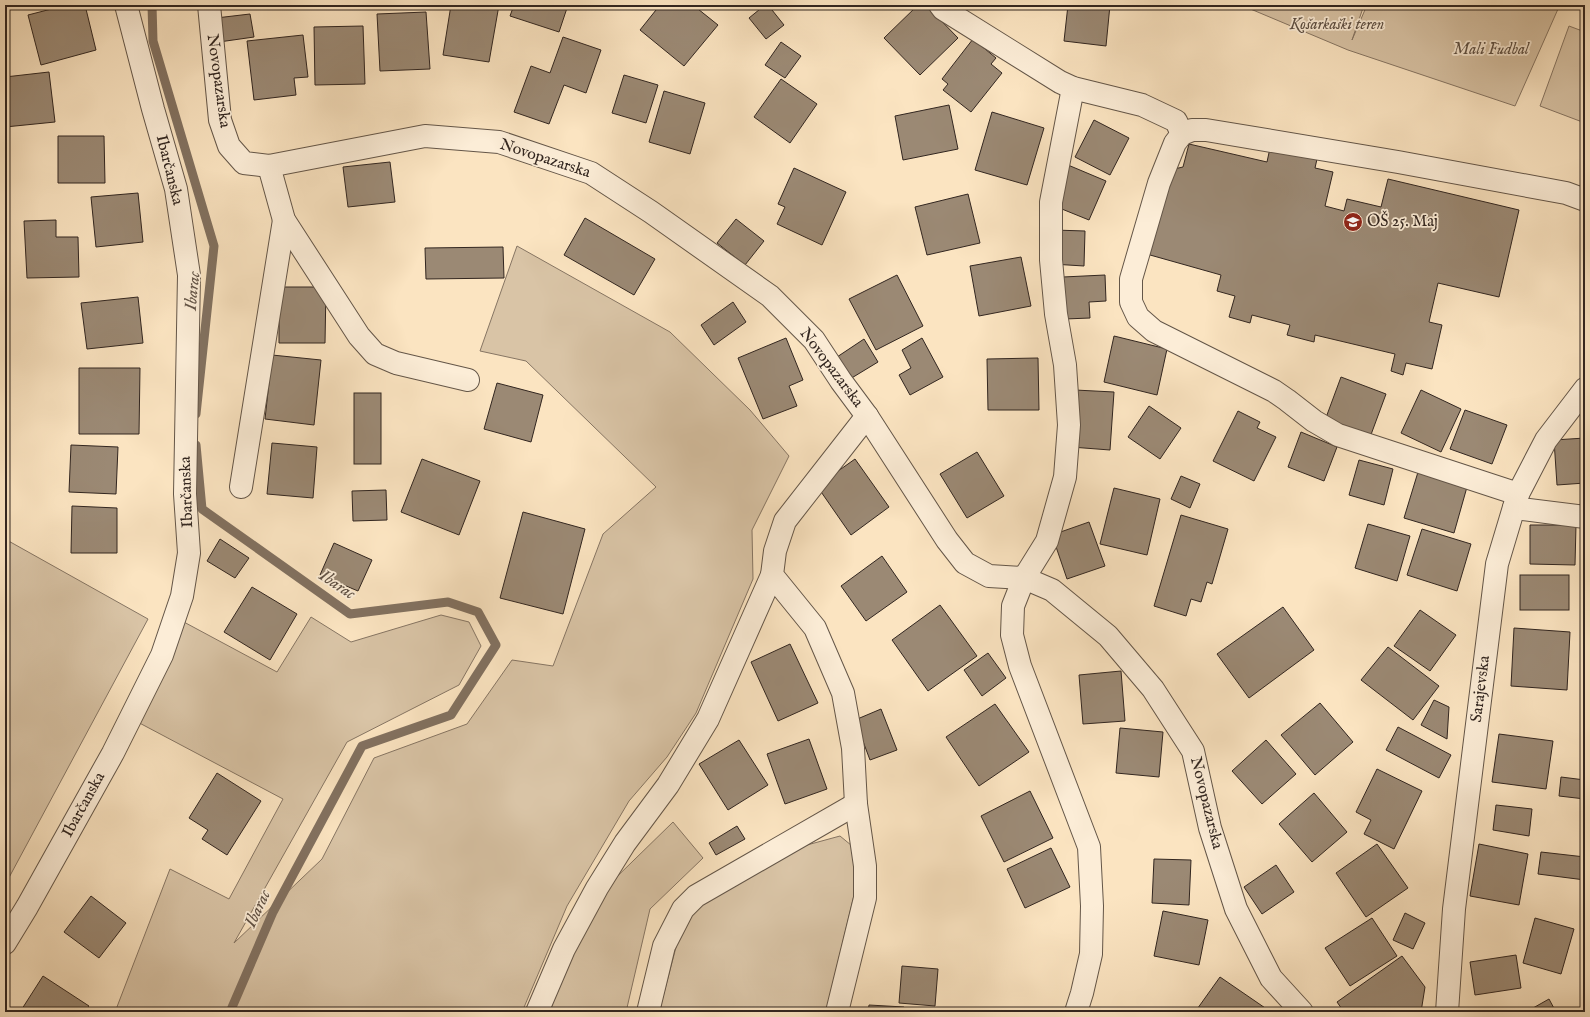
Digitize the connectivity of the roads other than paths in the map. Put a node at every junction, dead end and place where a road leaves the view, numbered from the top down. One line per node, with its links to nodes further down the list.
1 (126, 5): 18 (street, Ibarčanska)
2 (209, 5): 6 (street, Novopazarska)
3 (940, 5): 4 (street)
4 (1073, 88): 5 (street); 16 (street)
5 (1182, 134): 7 (street); 13 (street)
6 (269, 166): 8 (street); 11 (street, Novopazarska)
7 (1585, 200)
8 (284, 220): 9 (street); 12 (street)
9 (468, 380)
10 (1585, 389): 13 (street, Sarajevska)
11 (867, 416): 15 (street); 16 (street, Novopazarska)
12 (241, 487)
13 (1516, 501): 14 (street); 24 (street, Sarajevska)
14 (1585, 517)
15 (772, 575): 17 (street); 19 (street)
16 (1024, 578): 22 (street); 23 (street, Novopazarska)
17 (856, 804): 20 (street); 21 (street)
18 (5, 943)
19 (537, 1012)
20 (648, 1012)
21 (837, 1012)
22 (1076, 1012)
23 (1302, 1012)
24 (1447, 1012)

